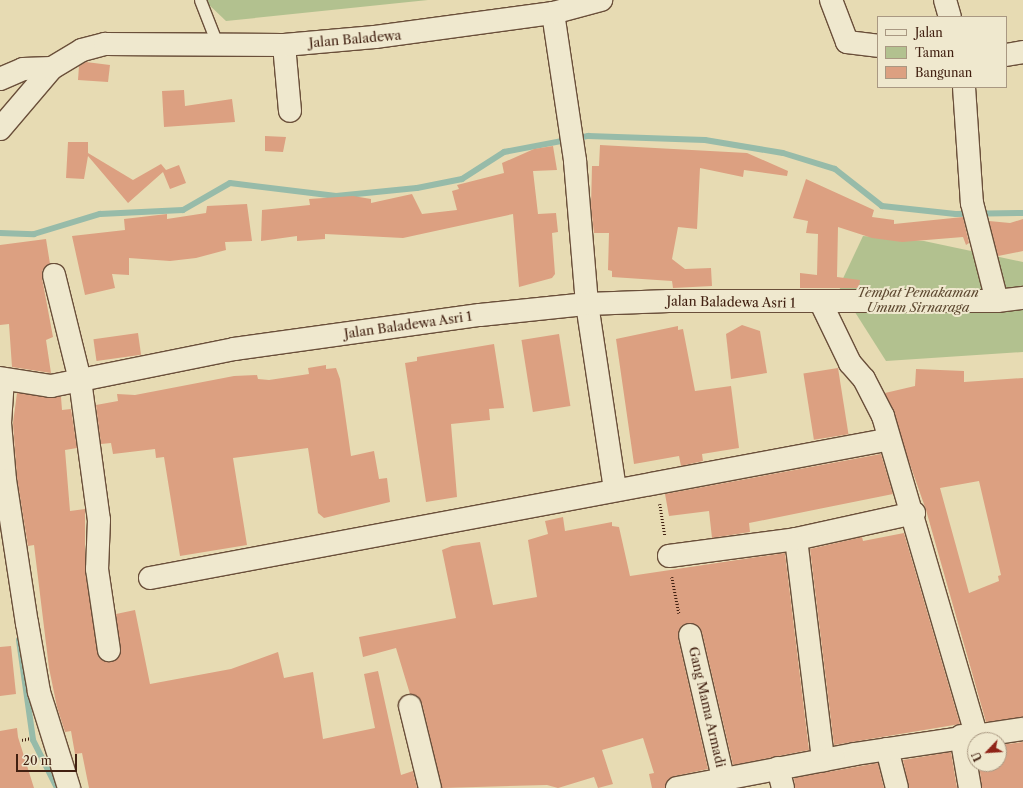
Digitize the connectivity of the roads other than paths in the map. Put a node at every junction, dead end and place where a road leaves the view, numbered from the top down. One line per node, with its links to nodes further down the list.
1 (200, 0): 8 (lane)
2 (601, 0): 5 (street, Jalan Baladewa)
3 (831, 0): 9 (street)
4 (945, 0): 6 (street)
5 (553, 13): 7 (street, Jalan Baladewa); 21 (street)
6 (950, 16)
7 (284, 45): 8 (street, Jalan Baladewa); 15 (street)
8 (218, 46): 12 (street, Jalan Baladewa)
9 (877, 46)
10 (1023, 52): 11 (street)
11 (1007, 55)
12 (52, 68): 13 (street); 16 (street)
13 (0, 79)
14 (964, 88): 19 (street)
15 (290, 111)
16 (0, 129)
17 (54, 275): 23 (street)
18 (1023, 298): 19 (street, Jalan Baladewa Asri 1)
19 (997, 301): 20 (street, Jalan Baladewa Asri 1)
20 (821, 302): 21 (street, Jalan Baladewa Asri 1); 26 (street)
21 (588, 304): 23 (street, Jalan Baladewa Asri 1); 25 (street)
22 (2, 378): 23 (street, Jalan Baladewa Asri 1); 42 (street)
23 (80, 380): 31 (street)
24 (880, 441): 25 (street)
25 (615, 490): 29 (street)
26 (914, 513): 27 (street); 34 (street)
27 (796, 539): 28 (street); 38 (street)
28 (669, 556)
29 (150, 578)
30 (690, 635): 40 (street, Gang Mama Armadi)
31 (109, 650)
32 (410, 706): 43 (street)
33 (1023, 729): 35 (street)
34 (968, 732)
35 (996, 732)
36 (967, 735): 37 (street)
37 (887, 749): 38 (street); 45 (street)
38 (823, 760): 41 (street)
39 (970, 772): 46 (street)
40 (723, 778): 41 (street); 44 (street)
41 (781, 778)
42 (69, 788)
43 (430, 788)
44 (677, 788)
45 (897, 788)
46 (970, 788)

